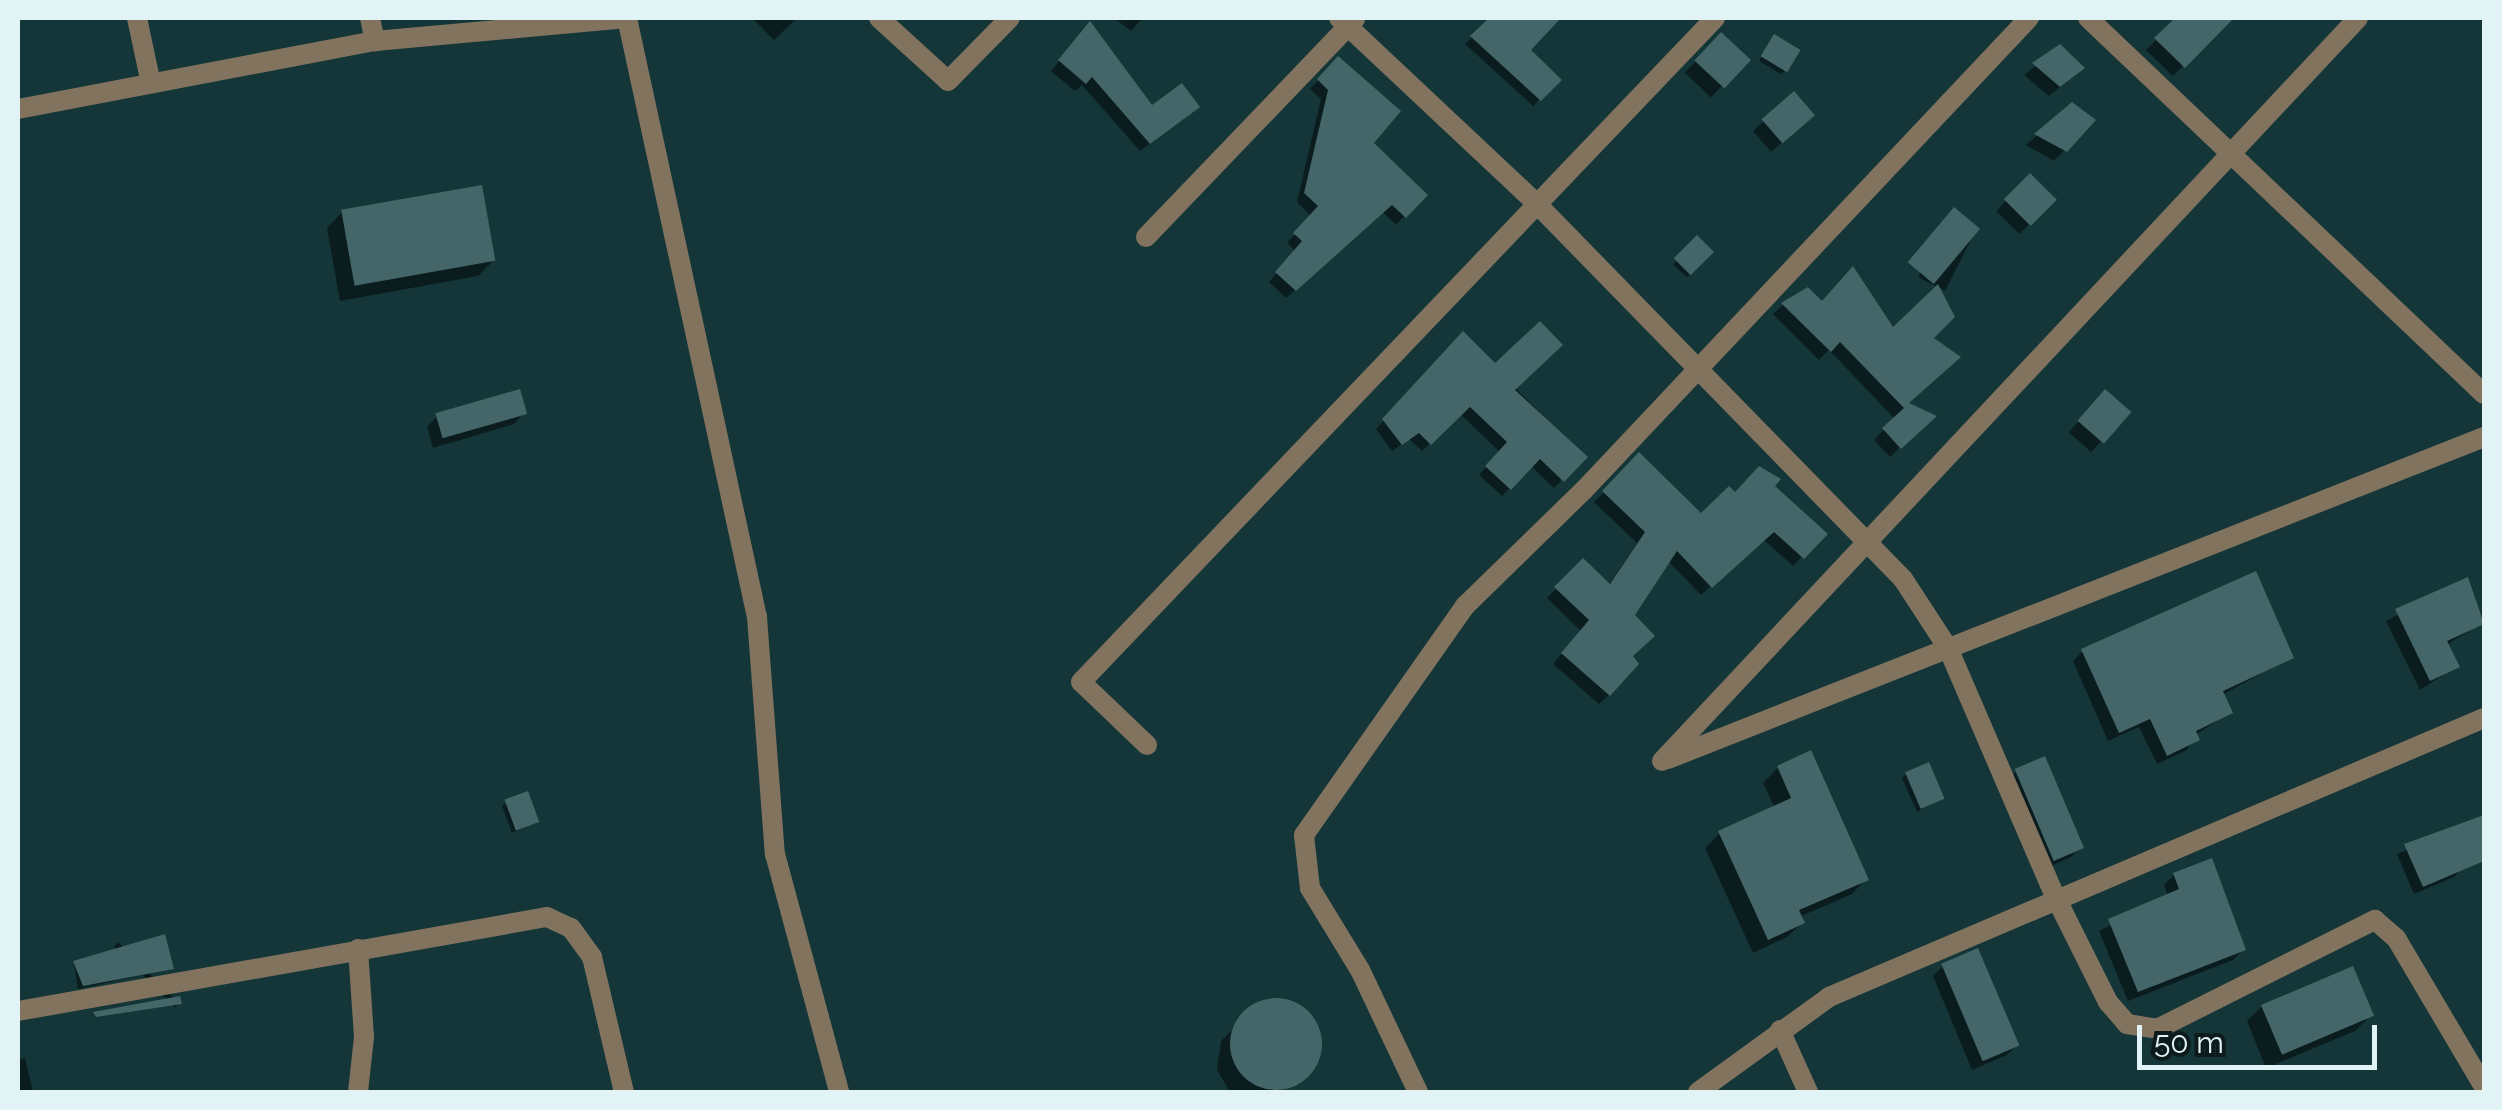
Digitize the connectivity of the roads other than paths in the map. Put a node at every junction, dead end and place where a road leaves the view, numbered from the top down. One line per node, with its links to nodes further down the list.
1 (137, 18): 12 (street)
2 (370, 18): 11 (street)
3 (627, 18): 11 (street); 31 (street)
4 (878, 18): 5 (street)
5 (1010, 18)
6 (1716, 18): 15 (street)
7 (2029, 18): 17 (street)
8 (2088, 18): 14 (street)
9 (2358, 18): 14 (street)
10 (1348, 20): 15 (street); 16 (street)
11 (375, 41): 12 (street)
12 (151, 84): 13 (street)
13 (18, 109)
14 (2231, 153): 18 (street); 20 (street)
15 (1538, 204): 17 (street); 23 (street)
16 (1146, 237)
17 (1698, 369): 20 (street); 32 (street)
18 (2484, 394)
19 (2484, 437): 21 (street)
20 (1868, 540): 21 (street); 21 (street)
21 (1948, 648): 24 (street)
22 (2484, 718): 24 (street)
23 (1147, 745)
24 (2056, 896): 27 (street); 28 (street)
25 (358, 950): 26 (street); 29 (street); 30 (street)
26 (18, 1011)
27 (1780, 1030): 33 (street); 34 (street)
28 (2484, 1087)
29 (358, 1092)
30 (624, 1092)
31 (840, 1092)
32 (1418, 1092)
33 (1698, 1092)
34 (1808, 1092)

